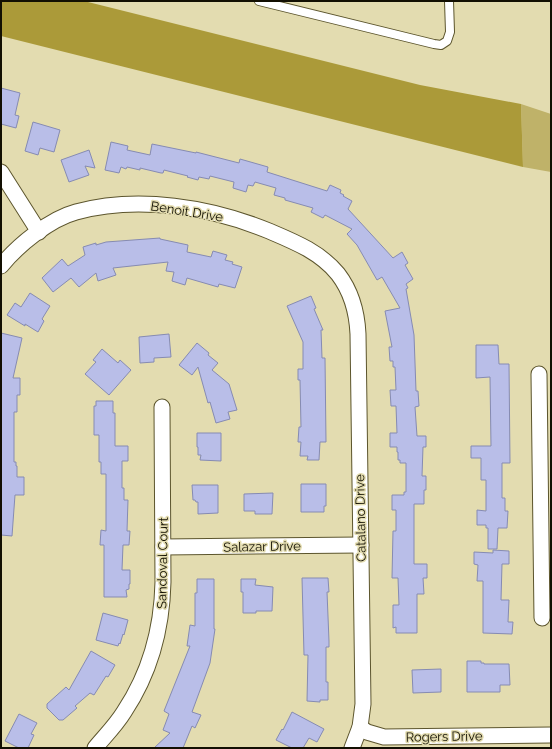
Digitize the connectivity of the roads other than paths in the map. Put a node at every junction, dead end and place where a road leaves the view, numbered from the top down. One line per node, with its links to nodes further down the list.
1 (259, 1): 2 (lane)
2 (449, 1)
3 (1, 172): 4 (street)
4 (39, 232): 5 (street, Benoit Drive); 6 (street, Benoit Drive)
5 (1, 266)
6 (355, 309): 9 (street, Catalano Drive)
7 (539, 374): 11 (street)
8 (162, 408): 10 (street, Sandoval Court)
9 (361, 545): 10 (street, Salazar Drive); 13 (street, Catalano Drive)
10 (162, 547): 15 (street, Sandoval Court)
11 (546, 588): 12 (street)
12 (542, 618)
13 (360, 727): 14 (street, Rogers Drive); 16 (street)
14 (551, 735)
15 (95, 748)
16 (352, 748)

